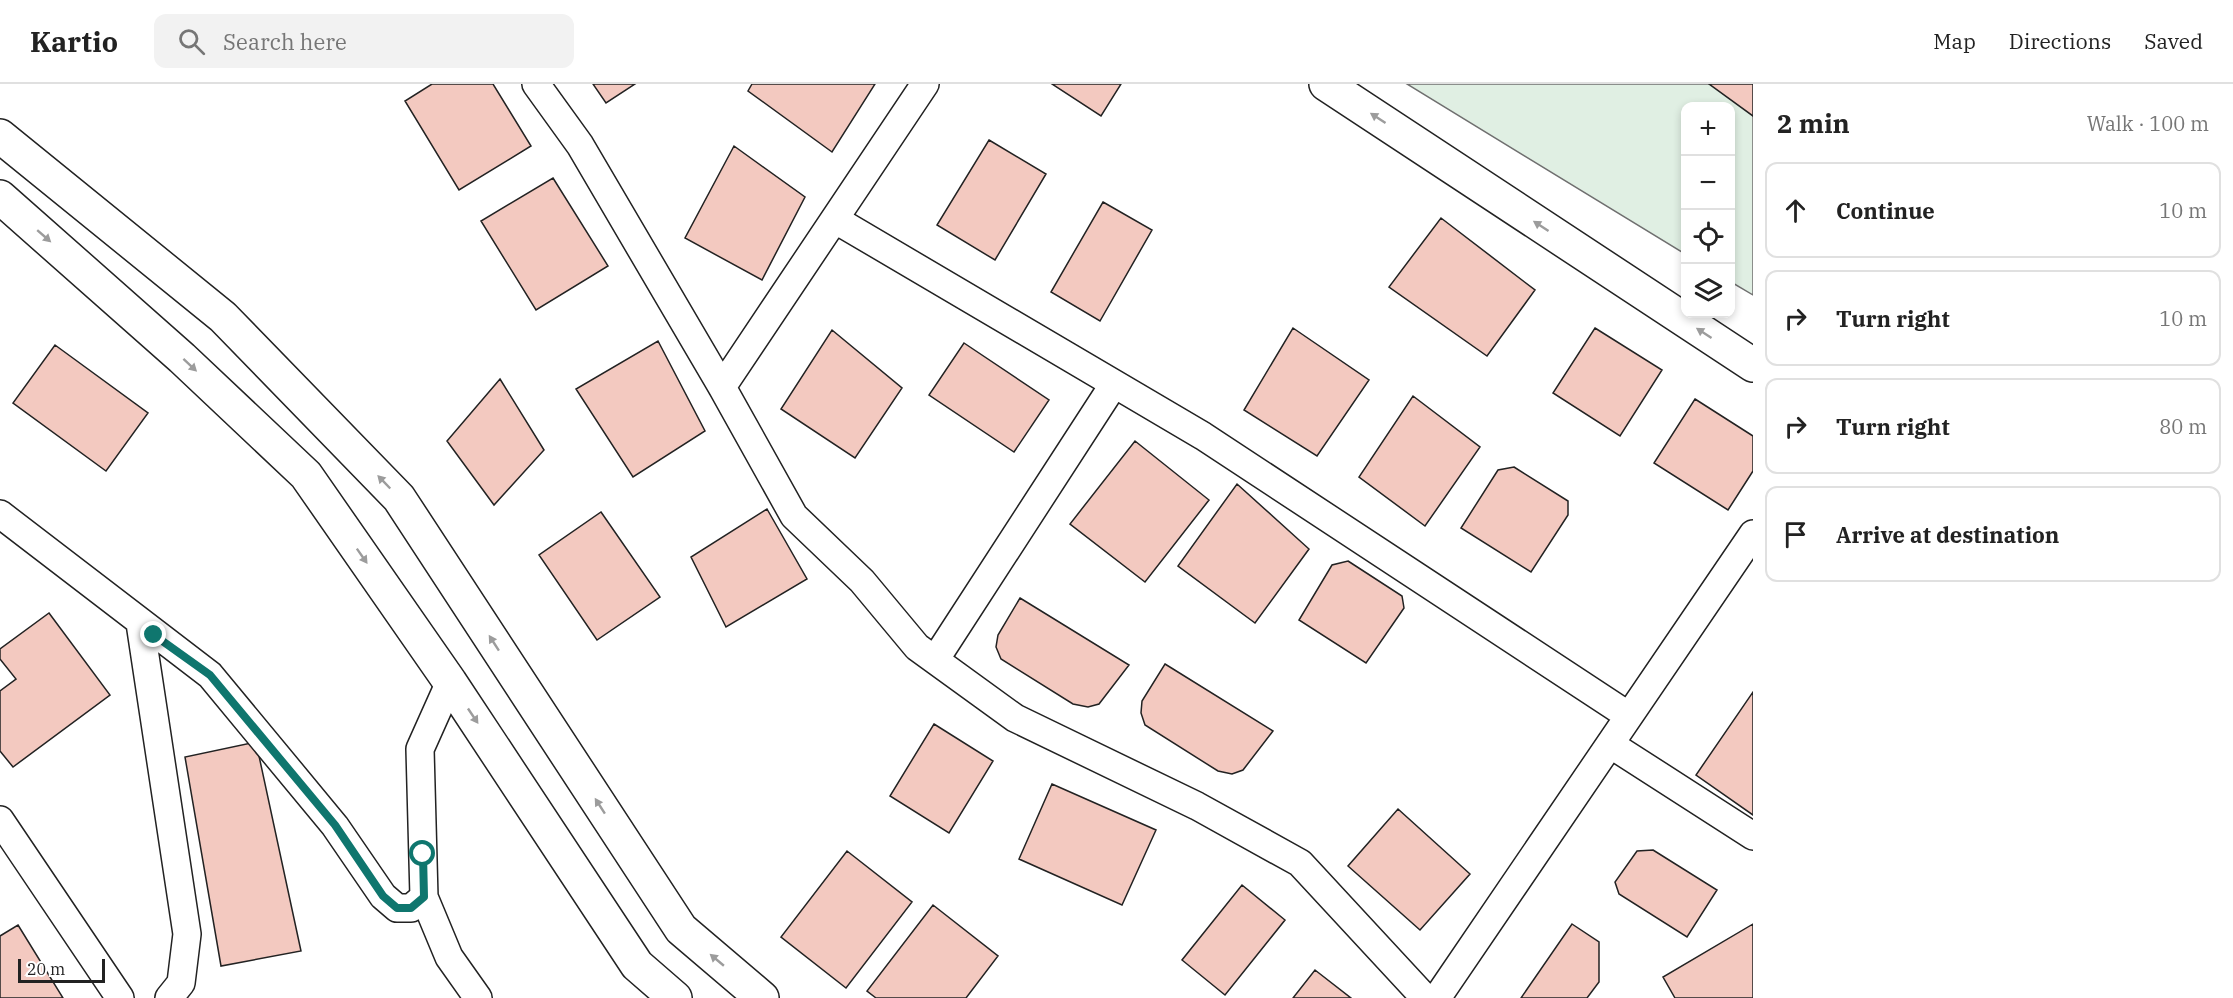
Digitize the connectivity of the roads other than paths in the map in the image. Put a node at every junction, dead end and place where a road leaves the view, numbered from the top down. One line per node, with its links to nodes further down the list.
1 (536, 84): 9 (street)
2 (926, 84): 6 (street)
3 (1334, 86): 7 (main road, one-way to 3)
4 (0, 136): 24 (main road, one-way to 4)
5 (0, 197): 14 (main road, one-way to 14)
6 (836, 219): 8 (street); 9 (street)
7 (1753, 365)
8 (1114, 384): 13 (street); 15 (street)
9 (722, 387): 13 (street)
10 (0, 514): 12 (street)
11 (1753, 534): 15 (street)
12 (140, 623): 19 (street); 21 (street)
13 (935, 660): 25 (street)
14 (450, 682): 19 (street); 23 (main road, one-way to 23)
15 (1629, 716): 16 (street)
16 (1610, 744): 18 (street); 26 (street)
17 (0, 820): 20 (street)
18 (1753, 836)
19 (424, 897): 22 (street)
20 (120, 998)
21 (169, 998)
22 (478, 998)
23 (675, 998)
24 (762, 998)
25 (1425, 998)
26 (1437, 998)

